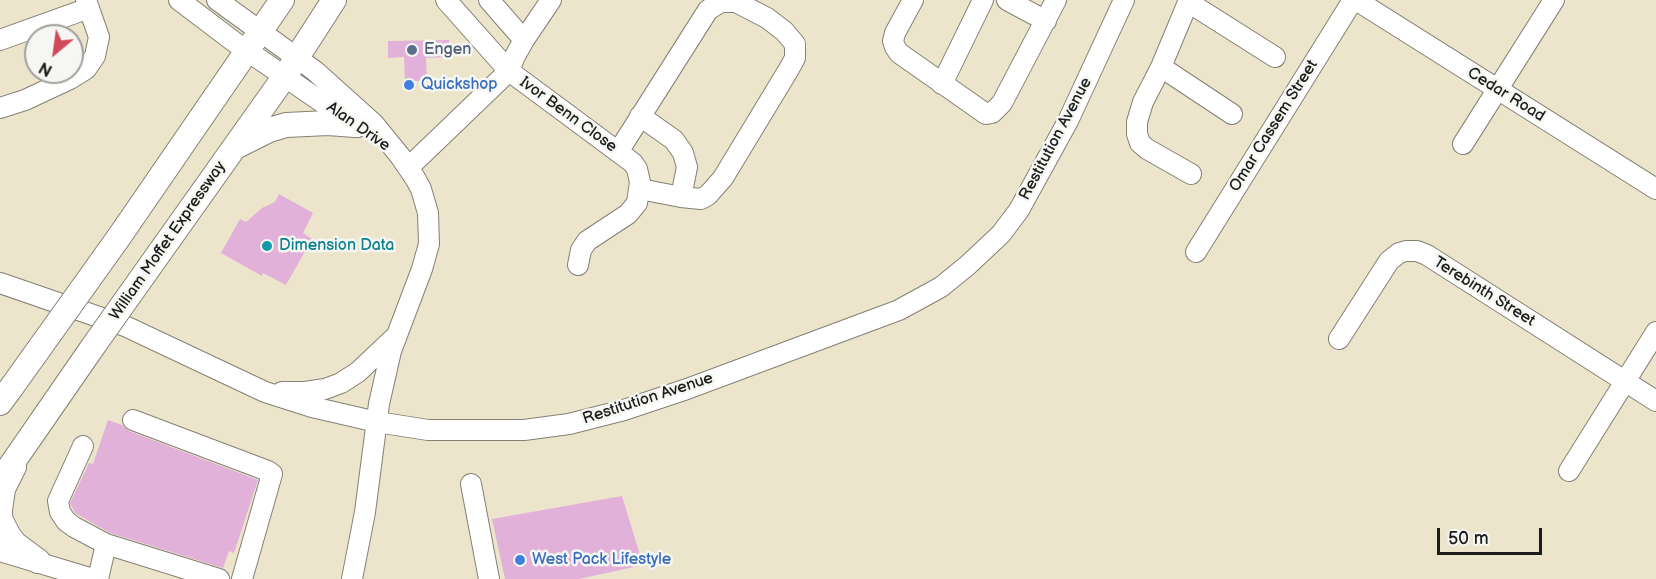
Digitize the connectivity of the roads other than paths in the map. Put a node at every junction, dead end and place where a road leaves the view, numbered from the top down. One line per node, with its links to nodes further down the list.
1 (179, 0): 20 (street, Alan Drive)
2 (217, 0): 20 (street, Alan Drive)
3 (282, 0): 20 (main road)
4 (334, 0): 22 (main road, William Moffet Expressway)
5 (446, 0): 24 (street)
6 (489, 0): 19 (street)
7 (551, 0): 19 (street)
8 (913, 0): 25 (street)
9 (983, 0): 25 (street)
10 (1007, 0): 17 (street)
11 (1056, 0): 17 (street)
12 (1124, 0): 50 (street, Restitution Avenue)
13 (1354, 0): 26 (street, Cedar Road); 39 (street, Omar Cassem Street)
14 (1554, 0): 26 (street)
15 (1188, 1): 21 (street); 23 (street)
16 (87, 4): 18 (street); 27 (street)
17 (1046, 21): 25 (street)
18 (0, 40)
19 (524, 40): 24 (street)
20 (254, 41): 22 (street, Alan Drive); 47 (main road, bridge)
21 (1275, 57)
22 (291, 67): 30 (street, Alan Drive); 32 (main road, William Moffet Expressway); 34 (street, Alan Drive)
23 (1161, 67): 28 (street); 35 (street)
24 (509, 71): 33 (street, Ivor Benn Close); 34 (street, Ivor Benn Close)
25 (942, 84)
26 (1498, 90): 31 (street); 37 (street, Cedar Road)
27 (0, 108)
28 (1232, 114)
29 (640, 116): 33 (street); 38 (street); 38 (street)
30 (355, 125): 32 (main road); 34 (street, Alan Drive)
31 (1463, 144)
32 (234, 147): 51 (main road, William Moffet Expressway, bridge)
33 (618, 152): 36 (street, Ivor Benn Close)
34 (404, 162): 43 (street)
35 (1191, 174)
36 (640, 189): 38 (street); 40 (street)
37 (1656, 189)
38 (681, 197)
39 (1196, 252)
40 (578, 265)
41 (0, 283): 46 (street, Restitution Avenue)
42 (1656, 332): 45 (street)
43 (396, 337): 46 (street); 50 (street)
44 (1338, 339): 45 (street, Terebinth Street)
45 (1626, 382): 48 (street, Terebinth Street); 53 (street)
46 (265, 392): 50 (street, Restitution Avenue)
47 (5, 396)
48 (1656, 401)
49 (134, 420): 63 (street)
50 (377, 422): 64 (street)
51 (29, 438): 54 (main road, William Moffet Expressway); 56 (main road)
52 (83, 446): 57 (street)
53 (1569, 471)
54 (0, 481)
55 (471, 484): 65 (street)
56 (0, 512): 59 (main road)
57 (106, 544): 61 (street); 62 (street)
58 (0, 551): 59 (street)
59 (38, 561): 60 (street)
60 (93, 579)
61 (98, 579)
62 (219, 579)
63 (242, 579)
64 (352, 579)
65 (489, 579)

